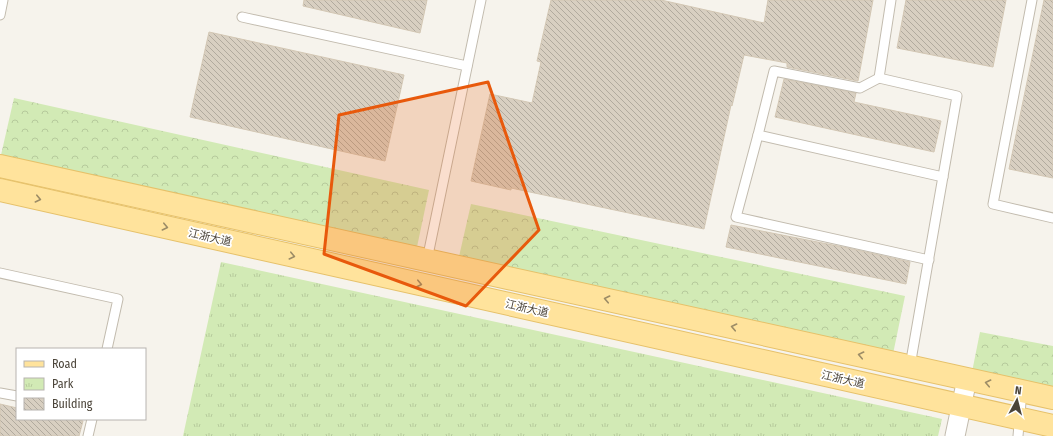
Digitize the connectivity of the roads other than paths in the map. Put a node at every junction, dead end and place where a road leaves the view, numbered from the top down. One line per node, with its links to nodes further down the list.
1 (3, 0): 5 (lane)
2 (481, 0): 7 (lane)
3 (891, 0): 8 (lane)
4 (1032, 0): 13 (lane)
5 (0, 15)
6 (242, 17): 7 (lane)
7 (467, 66): 14 (lane)
8 (879, 78): 9 (lane); 11 (lane)
9 (758, 135): 11 (lane); 15 (lane)
10 (0, 166): 14 (main road)
11 (943, 177): 15 (lane)
12 (0, 190): 24 (main road, 江浙大道, one-way to 24)
13 (1053, 218)
14 (427, 260): 18 (main road, one-way to 14)
15 (929, 260): 18 (lane)
16 (0, 273): 17 (lane)
17 (107, 348)
18 (910, 366): 19 (main road)
19 (967, 379): 20 (main road, one-way to 19); 24 (street)
20 (1022, 391): 23 (main road); 27 (lane)
21 (0, 393): 22 (lane)
22 (16, 396)
23 (1053, 398)
24 (961, 405): 27 (main road, 江浙大道); 29 (street)
25 (92, 420): 28 (lane)
26 (1053, 426): 27 (main road, 江浙大道)
27 (1019, 427)
28 (88, 436)
29 (954, 436)

